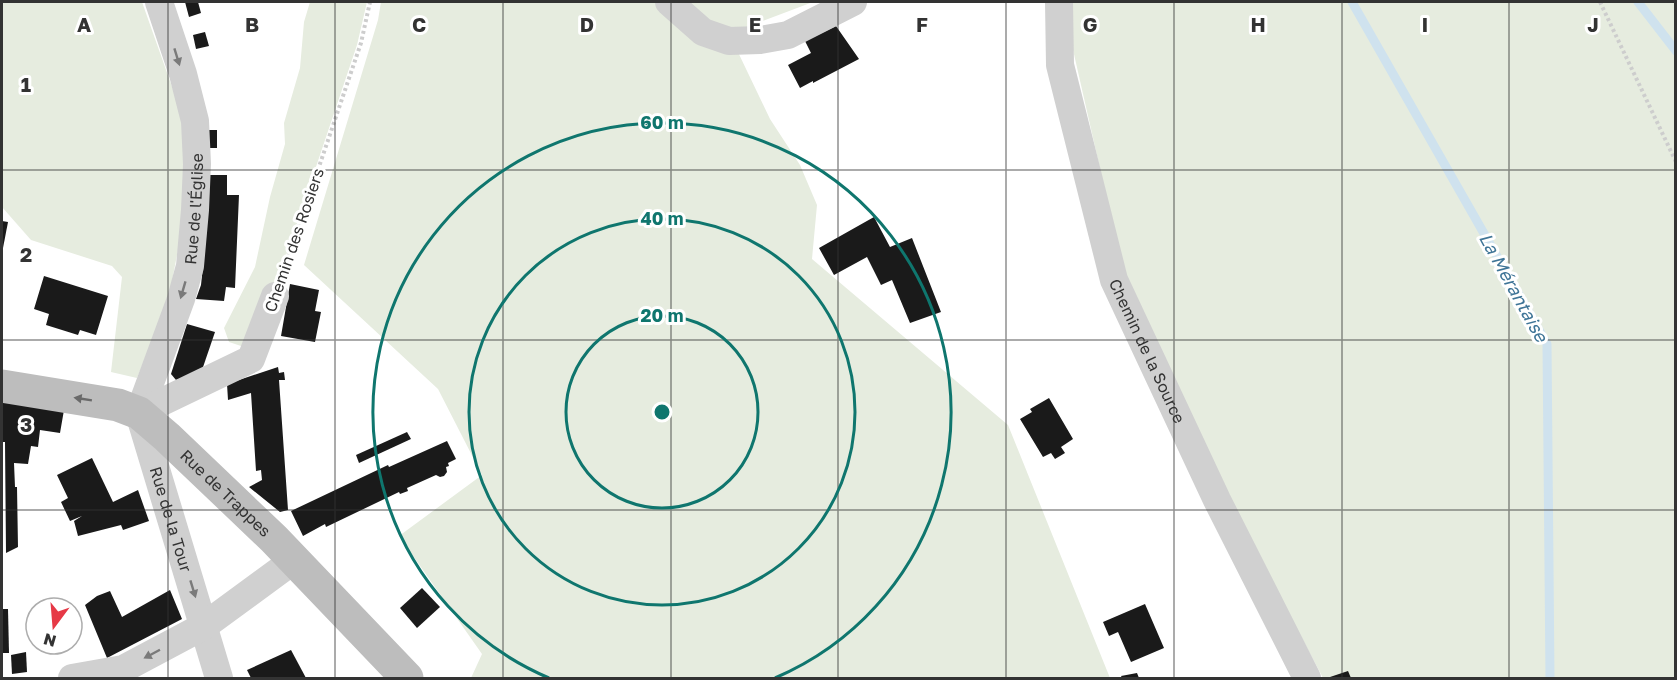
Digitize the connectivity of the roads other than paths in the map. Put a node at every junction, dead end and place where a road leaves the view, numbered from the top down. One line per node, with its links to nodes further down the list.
1 (159, 2): 7 (street, Rue de l'Église, one-way to 7)
2 (669, 2): 3 (street)
3 (854, 2)
4 (1059, 2): 13 (street, Chemin de la Source)
5 (275, 296): 7 (street, Chemin des Rosiers)
6 (2, 386): 7 (street, Rue de Trappes, one-way to 6)
7 (139, 413): 8 (street, Rue de Trappes); 9 (street, Rue de la Tour, one-way to 9)
8 (294, 560): 9 (street); 12 (street, Rue de Trappes)
9 (204, 626): 10 (street, one-way to 10); 11 (street, Rue de la Tour)
10 (72, 678)
11 (219, 678)
12 (407, 678)
13 (1307, 678)

